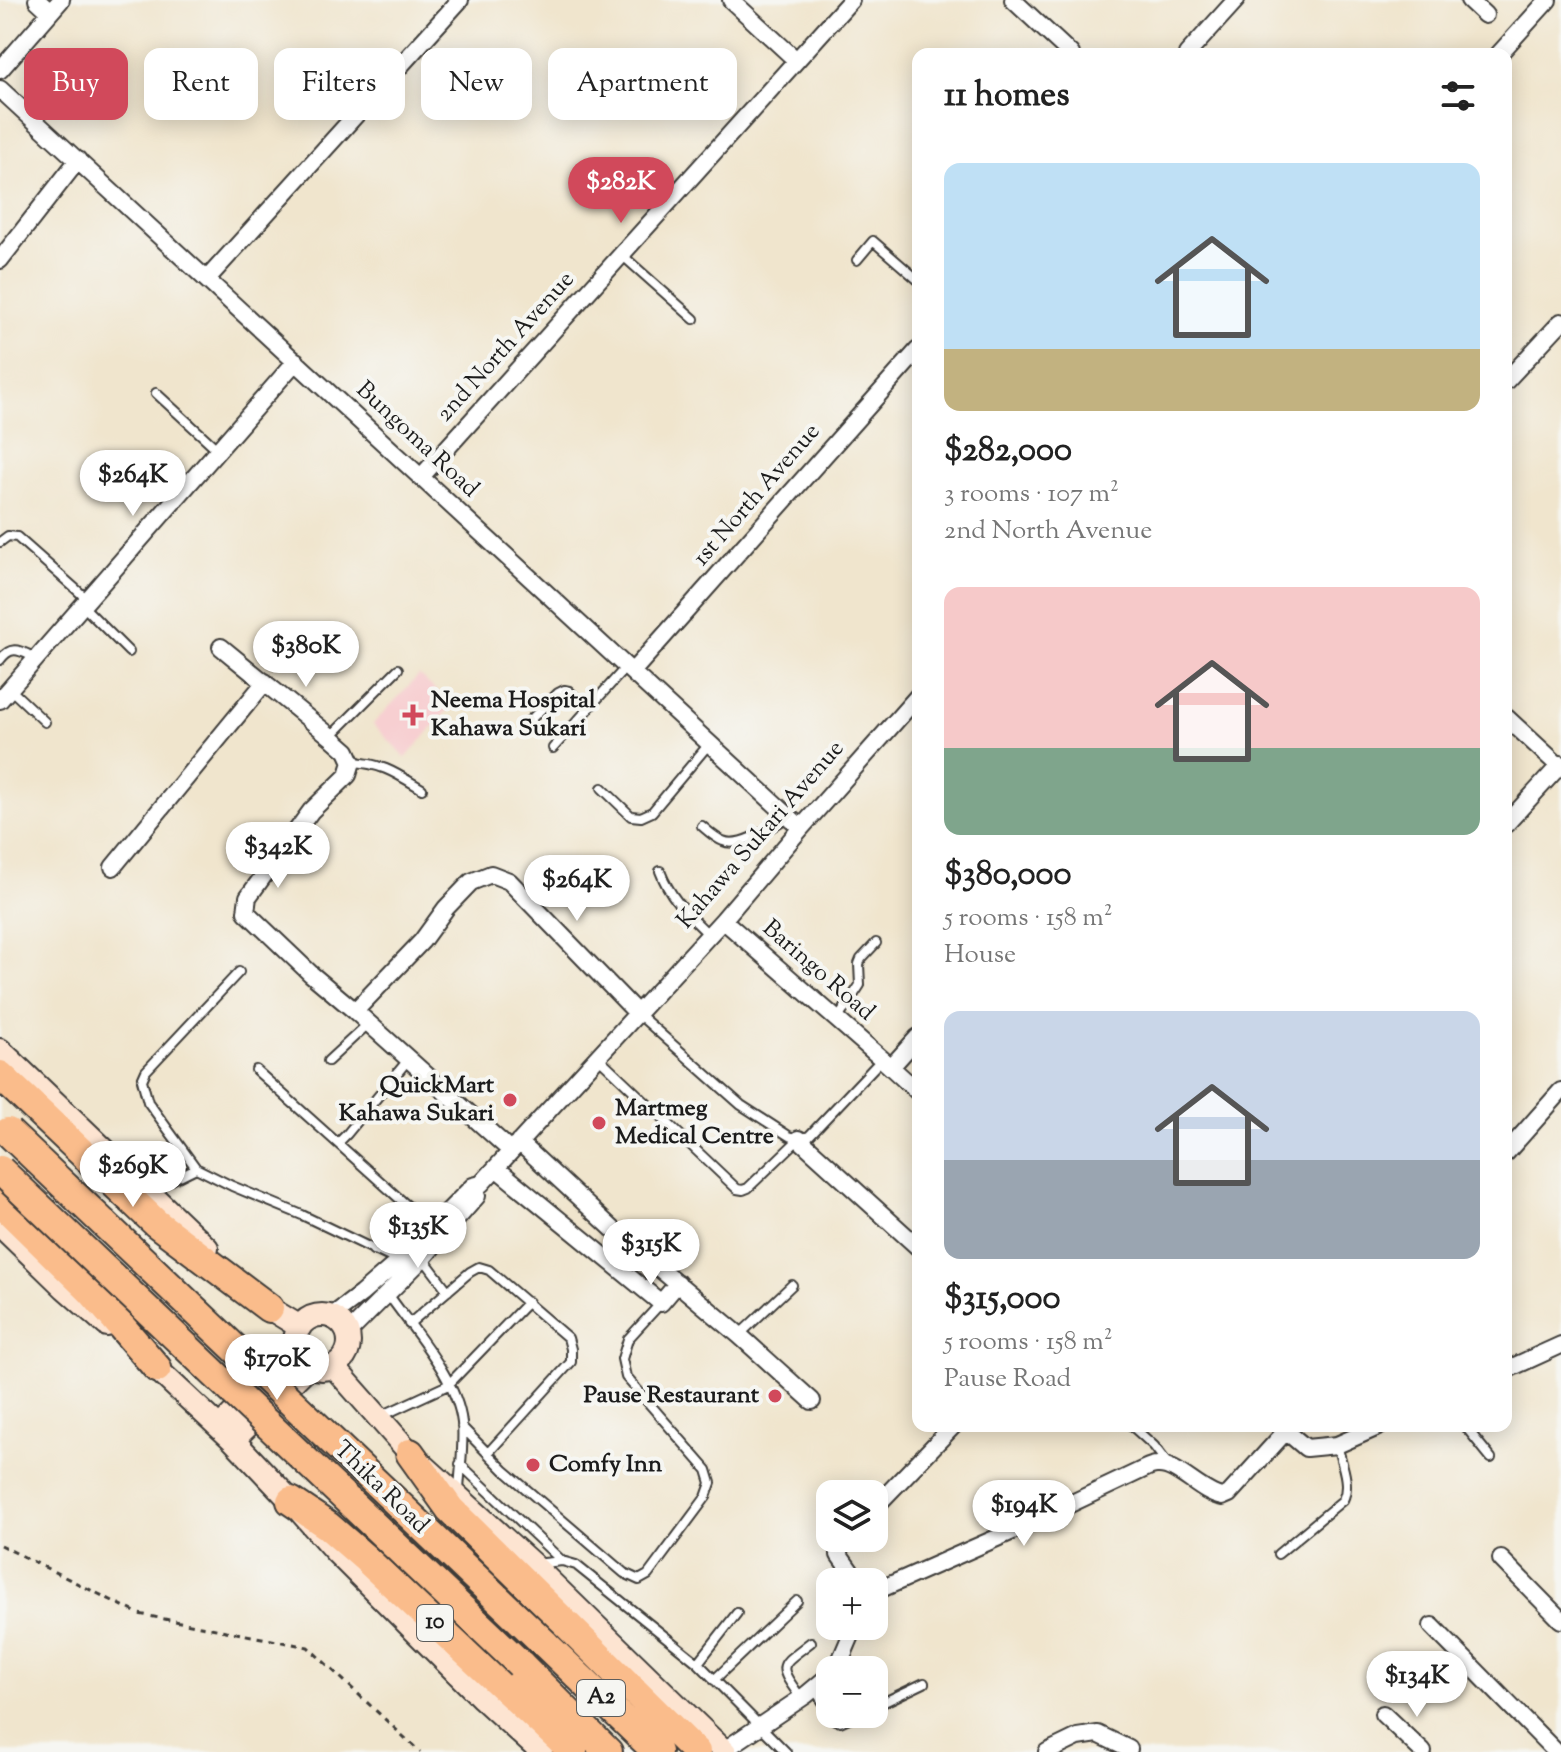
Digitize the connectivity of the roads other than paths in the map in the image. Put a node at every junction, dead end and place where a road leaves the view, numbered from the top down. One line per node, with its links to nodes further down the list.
1 (37, 0): 9 (street)
2 (460, 0): 22 (street)
3 (731, 0): 14 (street)
4 (851, 0): 14 (street, 2nd North Avenue)
5 (1013, 0): 11 (street)
6 (1236, 0): 12 (street)
7 (1469, 0): 10 (street)
8 (1548, 0): 13 (street)
9 (56, 6): 15 (street)
10 (1485, 15)
11 (1065, 48)
12 (1192, 48)
13 (1504, 48)
14 (796, 60): 18 (street, 2nd North Avenue)
15 (0, 70)
16 (0, 89): 17 (street, Bungoma Road)
17 (78, 160): 19 (street); 22 (street, Bungoma Road)
18 (621, 254): 23 (lane); 30 (street, 2nd North Avenue)
19 (0, 260)
20 (857, 260): 21 (lane)
21 (912, 275)
22 (207, 279): 26 (street, Bungoma Road)
23 (694, 319)
24 (1561, 322): 27 (street)
25 (912, 357): 38 (street, 1st North Avenue)
26 (296, 361): 29 (street); 30 (street, Bungoma Road)
27 (1512, 375)
28 (156, 393): 29 (lane)
29 (218, 450): 32 (street)
30 (421, 477): 38 (street, Bungoma Road)
31 (0, 542): 32 (lane)
32 (85, 602): 34 (lane); 35 (street)
33 (221, 647): 39 (street)
34 (129, 652)
35 (37, 658): 36 (lane); 40 (street)
36 (0, 660)
37 (398, 669): 46 (lane)
38 (629, 669): 42 (lane); 47 (street, Bungoma Road)
39 (265, 682): 46 (street); 56 (street)
40 (5, 694): 43 (lane)
41 (912, 702): 54 (street, Kahawa Sukari Avenue)
42 (588, 710): 45 (lane); 48 (lane)
43 (45, 722)
44 (1512, 722): 50 (street)
45 (522, 728)
46 (331, 737): 49 (street)
47 (709, 743): 51 (lane); 54 (street, Bungoma Road)
48 (553, 748)
49 (352, 762): 52 (lane); 62 (street)
50 (1560, 765): 53 (street)
51 (602, 788)
52 (422, 789)
53 (1512, 817)
54 (794, 822): 55 (lane); 58 (street, Kahawa Sukari Avenue)
55 (702, 826)
56 (113, 867)
57 (660, 871): 59 (lane)
58 (723, 920): 59 (street, Kahawa Sukari Avenue); 64 (street, Baringo Road)
59 (709, 935): 63 (street, Kahawa Sukari Avenue)
60 (876, 943): 64 (lane)
61 (239, 972): 81 (lane)
62 (355, 1011): 63 (street); 65 (street)
63 (637, 1013): 68 (street, Kahawa Sukari Avenue); 77 (lane)
64 (837, 1020): 71 (street, Baringo Road)
65 (369, 1023): 69 (street); 70 (lane)
66 (912, 1042): 71 (street)
67 (0, 1050): 85 (main road)
68 (597, 1056): 77 (lane); 79 (street, Kahawa Sukari Avenue)
69 (408, 1060): 78 (lane); 79 (street)
70 (328, 1061)
71 (886, 1063): 74 (street, Baringo Road); 77 (lane)
72 (256, 1070): 78 (lane)
73 (0, 1075): 100 (highway)
74 (912, 1087)
75 (1561, 1091): 80 (street)
76 (4, 1128): 154 (highway, Thika Road / A2, bridge)
77 (799, 1139): 90 (street)
78 (338, 1143): 87 (lane)
79 (514, 1146): 82 (street, Kahawa Sukari Avenue); 94 (street)
80 (1512, 1146)
81 (196, 1168): 85 (lane); 91 (lane)
82 (496, 1168): 84 (street, Kahawa Sukari Avenue); 99 (street)
83 (0, 1170): 153 (highway, Thika Road / A2, bridge)
84 (481, 1184): 89 (street, Kahawa Sukari Avenue); 92 (street, Kahawa Sukari Avenue)
85 (148, 1191): 100 (main road)
86 (0, 1202): 110 (highway)
87 (410, 1209): 89 (lane); 91 (lane)
88 (0, 1225): 110 (main road)
89 (431, 1227): 93 (street, Kahawa Sukari Avenue)
90 (912, 1242)
91 (373, 1250): 93 (lane)
92 (423, 1258): 96 (lane); 97 (street, Kahawa Sukari Avenue)
93 (399, 1261): 101 (street, Kahawa Sukari Avenue)
94 (678, 1283): 99 (street); 104 (street)
95 (792, 1285): 104 (lane)
96 (448, 1291): 98 (lane); 102 (lane)
97 (387, 1294): 102 (lane); 103 (street, Kahawa Sukari Avenue)
98 (528, 1302): 111 (lane); 124 (lane)
99 (661, 1303): 124 (lane)
100 (269, 1308): 105 (main road)
101 (332, 1316): 103 (main road); 105 (main road)
102 (409, 1324): 111 (lane)
103 (348, 1333): 108 (main road)
104 (739, 1335): 112 (street)
105 (298, 1337): 107 (main road); 121 (main road)
106 (1561, 1345): 109 (street)
107 (309, 1366): 108 (main road); 121 (main road)
108 (334, 1367): 113 (main road, Thika Road)
109 (1512, 1367)
110 (157, 1368): 121 (main road)
111 (448, 1385): 113 (lane); 114 (lane)
112 (812, 1401)
113 (378, 1417): 123 (main road, Thika Road)
114 (462, 1427): 124 (lane); 126 (lane)
115 (947, 1432): 128 (street)
116 (1139, 1432): 127 (lane)
117 (1280, 1432): 127 (street)
118 (1288, 1432): 122 (street)
119 (1366, 1432): 122 (street)
120 (1470, 1432): 125 (lane)
121 (226, 1433): 130 (main road)
122 (1337, 1445): 131 (lane)
123 (410, 1453): 129 (main road, Thika Road); 155 (highway)
124 (488, 1453)
125 (1491, 1458)
126 (460, 1464): 129 (lane); 133 (lane)
127 (1171, 1467): 135 (street)
128 (888, 1493)
129 (459, 1496): 134 (main road, Thika Road)
130 (291, 1501): 151 (main road); 152 (highway, 10)
131 (1278, 1554)
132 (1501, 1559): 138 (street)
133 (562, 1561): 134 (lane); 141 (lane)
134 (532, 1564): 155 (main road, Thika Road)
135 (888, 1586)
136 (797, 1601): 142 (lane)
137 (737, 1613): 141 (lane)
138 (1561, 1620)
139 (1432, 1626): 159 (street)
140 (811, 1642): 145 (lane)
141 (698, 1663): 142 (lane)
142 (714, 1680): 149 (lane)
143 (924, 1683): 147 (lane)
144 (816, 1686): 145 (street)
145 (808, 1693): 146 (lane); 149 (street)
146 (816, 1700)
147 (888, 1700)
148 (1383, 1714): 158 (street)
149 (760, 1726): 155 (street); 156 (lane)
150 (1129, 1749): 157 (street)
151 (541, 1752)
152 (573, 1752)
153 (608, 1752)
154 (657, 1752)
155 (715, 1752)
156 (786, 1752)
157 (1047, 1752)
158 (1423, 1752)
159 (1556, 1752)

